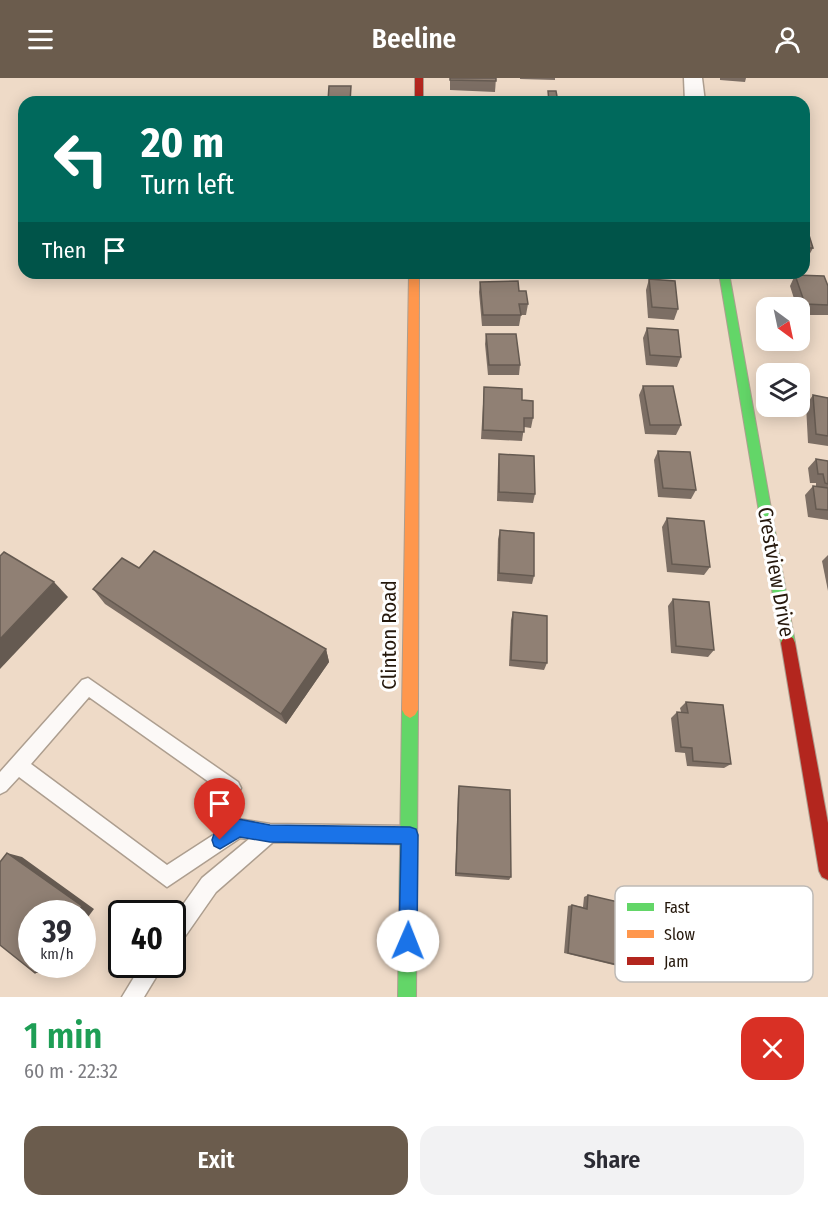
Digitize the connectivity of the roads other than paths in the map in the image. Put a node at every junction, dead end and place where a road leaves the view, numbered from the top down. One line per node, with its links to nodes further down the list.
1 (419, 78): 3 (street)
2 (693, 78): 4 (street)
3 (418, 96)
4 (694, 96)
5 (414, 279): 11 (street, Clinton Road)
6 (725, 279): 12 (street, Crestview Drive)
7 (18, 765): 8 (lane); 9 (lane); 10 (lane)
8 (0, 785)
9 (232, 788)
10 (270, 833): 11 (lane); 13 (lane)
11 (410, 835): 15 (street, Clinton Road)
12 (828, 871)
13 (186, 918)
14 (145, 978): 16 (lane)
15 (415, 993)
16 (132, 997)

